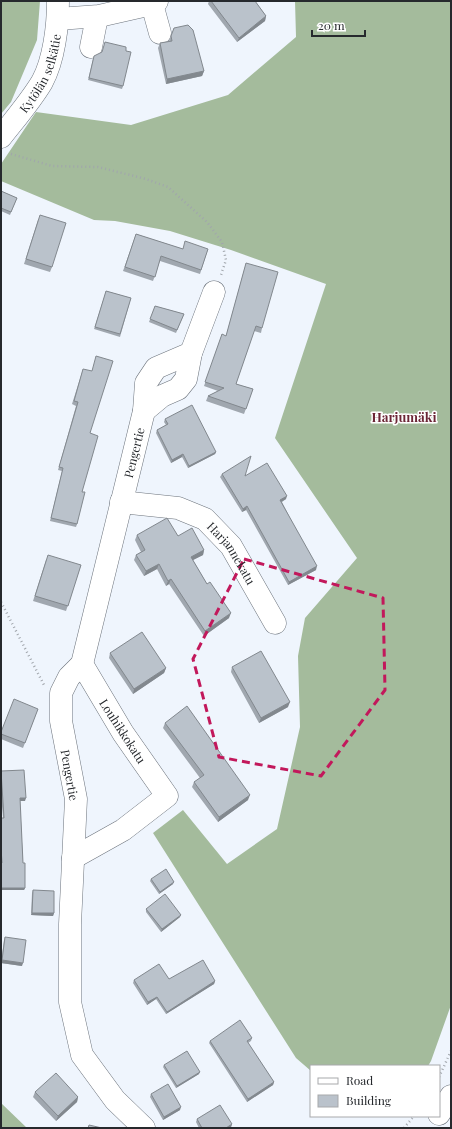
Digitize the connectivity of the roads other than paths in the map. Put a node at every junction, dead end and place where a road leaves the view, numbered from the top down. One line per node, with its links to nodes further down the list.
1 (155, 3): 3 (street); 4 (street)
2 (58, 10): 3 (street); 6 (street, Kytölän selkätie)
3 (97, 17): 5 (street)
4 (160, 33)
5 (91, 47)
6 (5, 145)
7 (214, 292): 8 (street, Pengertie)
8 (191, 353): 9 (street, Pengertie); 9 (street, Pengertie)
9 (144, 411): 10 (street, Pengertie)
10 (121, 502): 11 (street, Harjannekatu); 12 (street, Pengertie)
11 (275, 623)
12 (82, 664): 13 (street, Pengertie); 13 (street, Louhikkokatu)
13 (73, 858): 17 (street, Pengertie)
14 (451, 1096): 15 (street)
15 (440, 1112)
16 (437, 1117): 18 (street)
17 (144, 1128)
18 (429, 1128)

